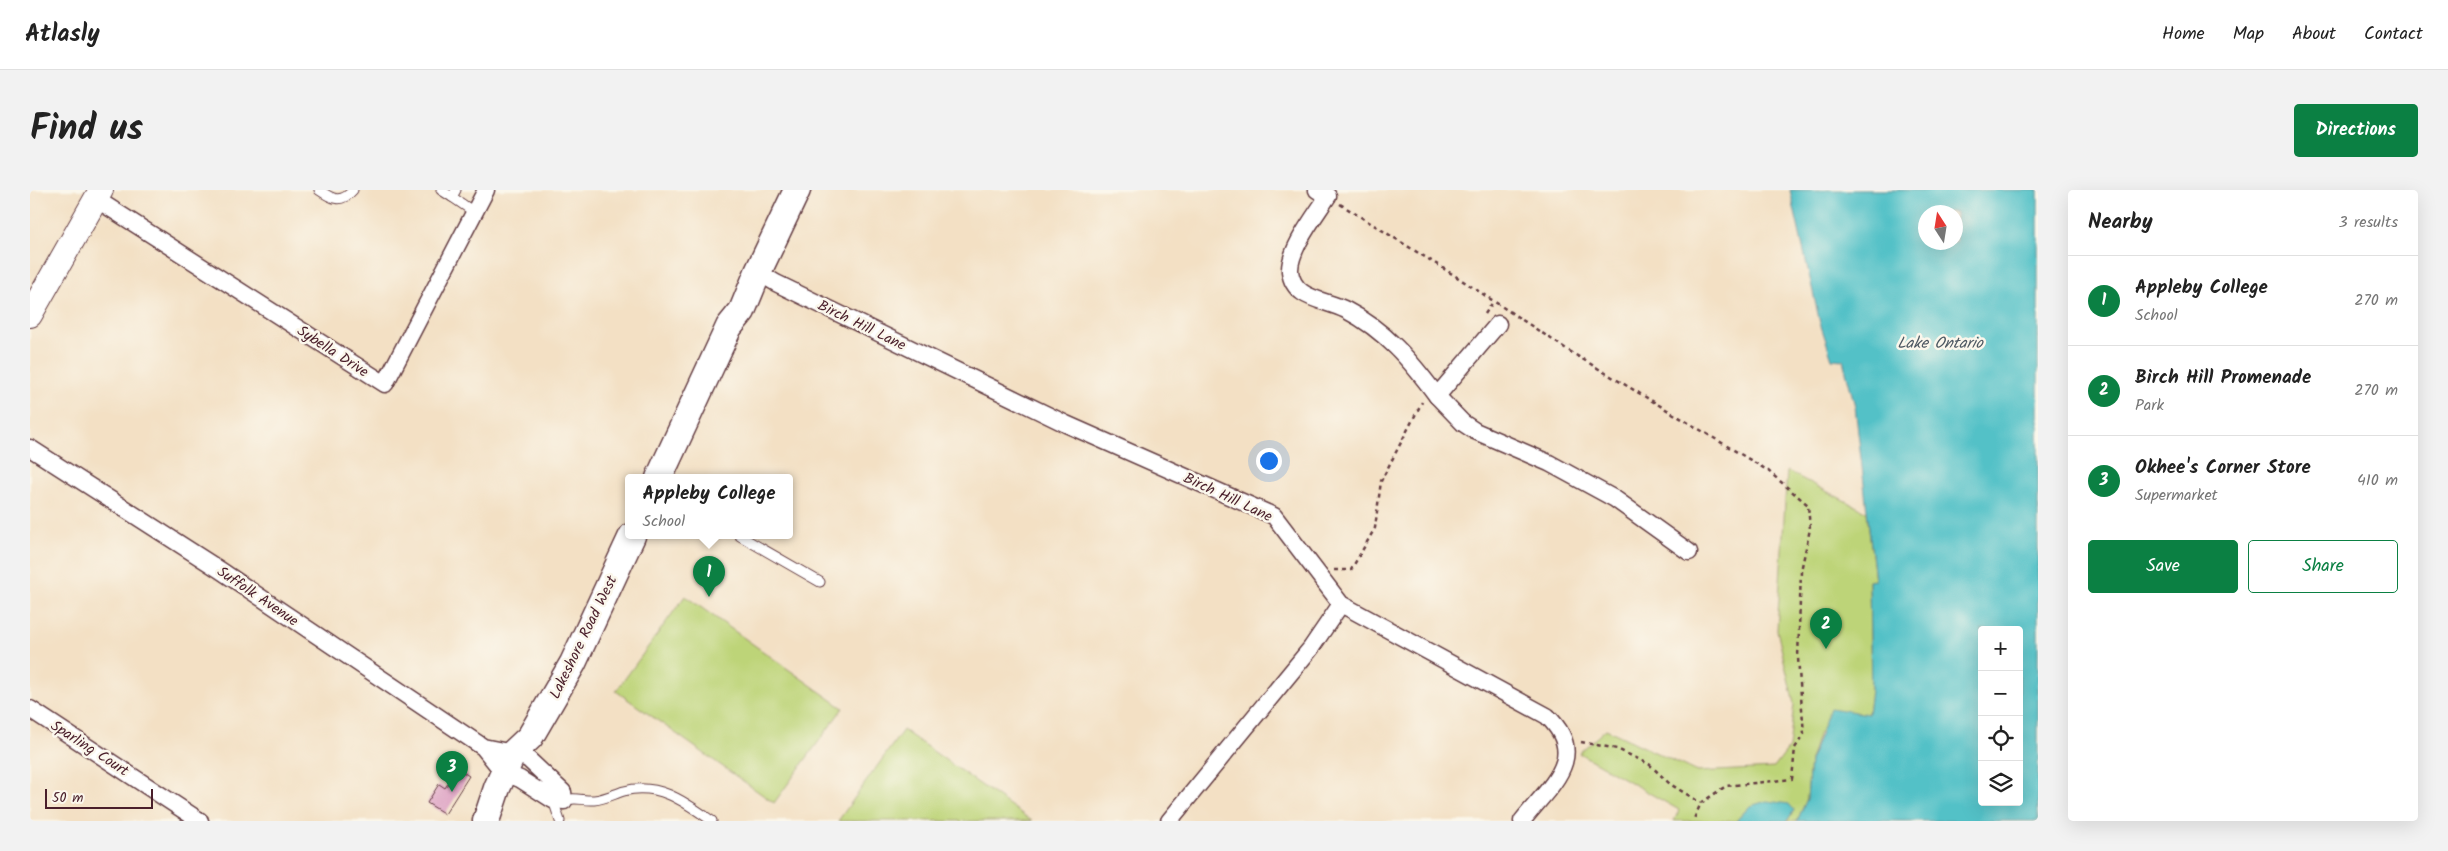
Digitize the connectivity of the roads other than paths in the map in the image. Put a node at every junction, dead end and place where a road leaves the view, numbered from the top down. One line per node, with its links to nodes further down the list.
1 (318, 190): 2 (lane)
2 (353, 190)
3 (441, 190): 6 (lane)
4 (486, 190): 9 (street, Sybella Drive)
5 (797, 190): 10 (main road)
6 (454, 193): 9 (lane)
7 (1322, 193): 13 (street)
8 (99, 195): 9 (street, Sybella Drive); 11 (main road)
9 (474, 212)
10 (758, 272): 15 (main road); 20 (street, Birch Hill Lane)
11 (30, 315)
12 (1490, 320): 13 (street)
13 (1434, 391): 18 (street)
14 (30, 448): 22 (street, Suffolk Avenue)
15 (661, 474)
16 (631, 539): 22 (main road, Lakeshore Road West)
17 (745, 539): 19 (lane)
18 (1689, 552)
19 (820, 582)
20 (1341, 604): 29 (street); 30 (street, Birch Hill Lane)
21 (30, 709): 24 (street, Sparling Court)
22 (519, 760): 23 (street, Suffolk Avenue); 25 (main road, Lakeshore Road West); 26 (main road, Lakeshore Road West)
23 (558, 800): 27 (lane); 28 (lane)
24 (200, 821)
25 (486, 821)
26 (500, 821)
27 (560, 821)
28 (712, 821)
29 (1169, 821)
30 (1522, 821)

